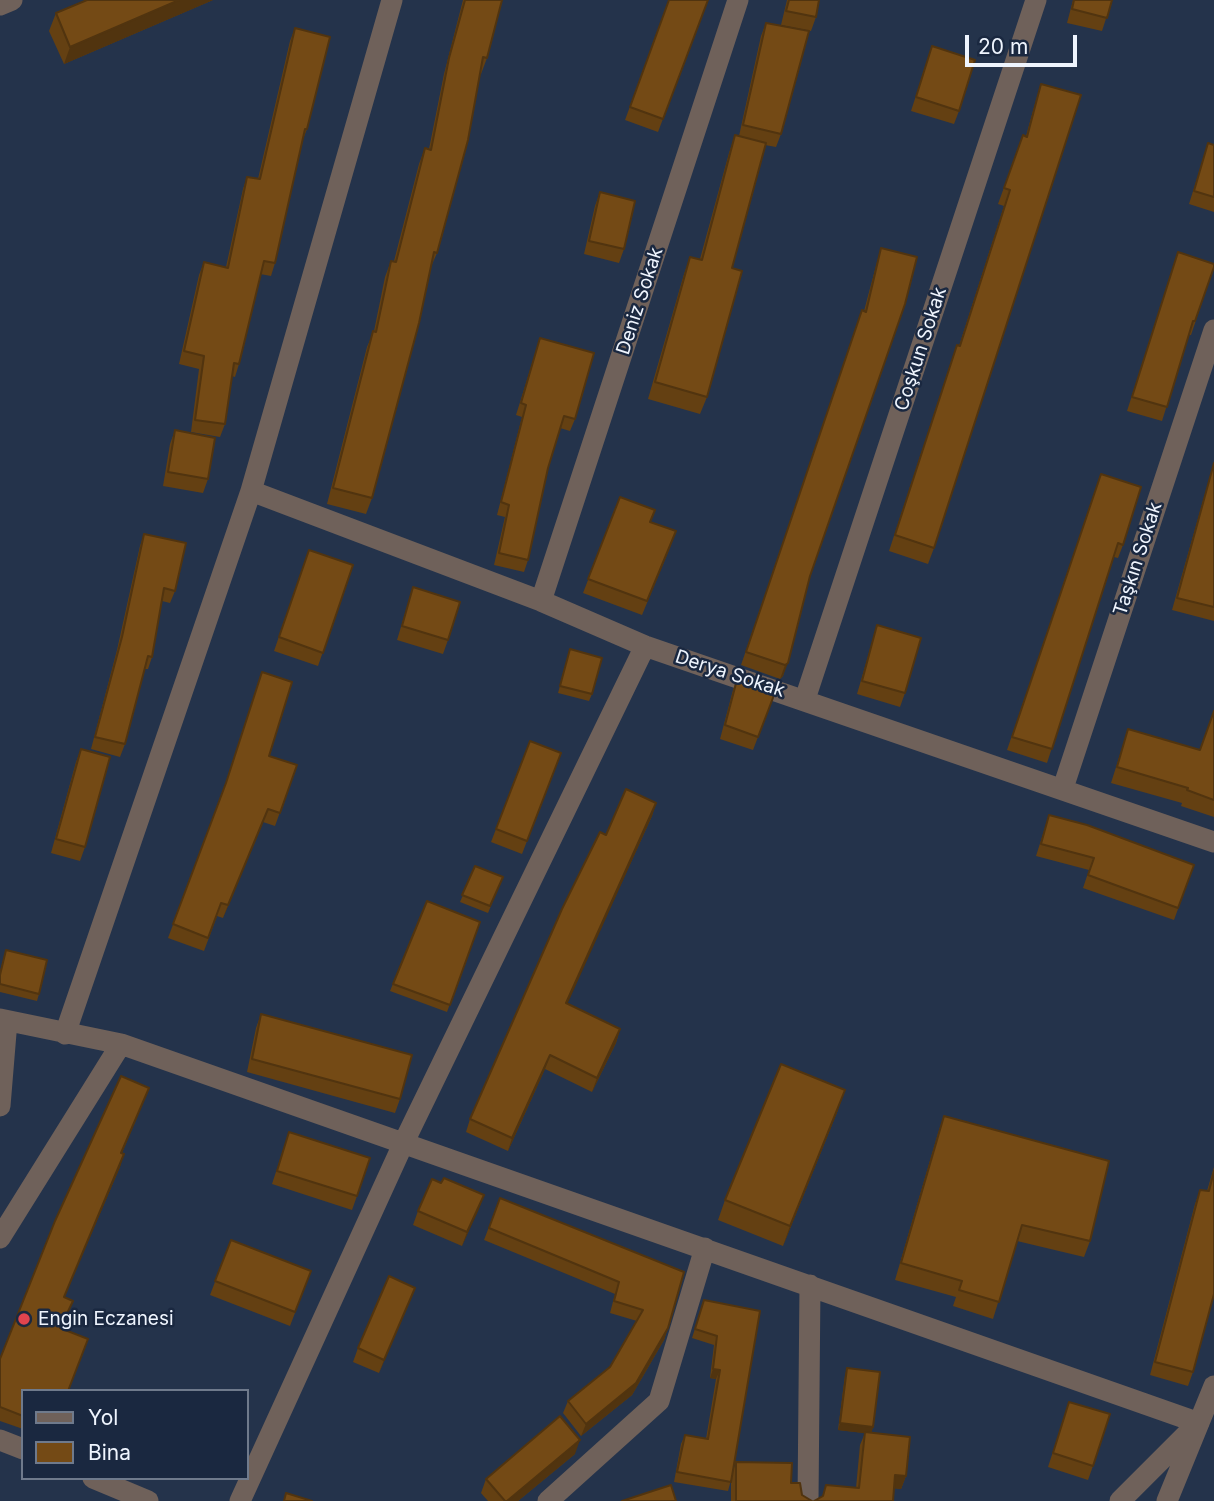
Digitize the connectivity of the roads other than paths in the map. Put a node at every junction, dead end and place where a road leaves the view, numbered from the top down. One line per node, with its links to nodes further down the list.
1 (12, 0): 5 (street)
2 (391, 0): 7 (street)
3 (738, 0): 8 (street, Deniz Sokak)
4 (1036, 0): 10 (street, Coşkun Sokak)
5 (0, 5)
6 (1214, 330): 11 (street, Taşkın Sokak)
7 (251, 491): 8 (street, Derya Sokak); 14 (street)
8 (541, 601): 9 (street, Derya Sokak)
9 (645, 646): 10 (street, Derya Sokak); 17 (street)
10 (805, 699): 11 (street, Derya Sokak)
11 (1063, 788): 12 (street, Derya Sokak)
12 (1214, 842)
13 (3, 1020): 14 (street); 16 (street)
14 (65, 1034): 15 (street)
15 (121, 1044): 17 (street); 18 (street)
16 (0, 1106)
17 (404, 1142): 19 (street); 27 (street)
18 (0, 1238)
19 (705, 1248): 20 (street); 28 (street)
20 (810, 1286): 22 (street); 29 (street)
21 (1214, 1386): 22 (street)
22 (1199, 1423): 30 (street); 31 (street)
23 (0, 1440): 24 (street)
24 (21, 1448)
25 (98, 1480): 26 (street)
26 (148, 1501)
27 (240, 1501)
28 (548, 1501)
29 (808, 1501)
30 (1120, 1501)
31 (1167, 1501)

